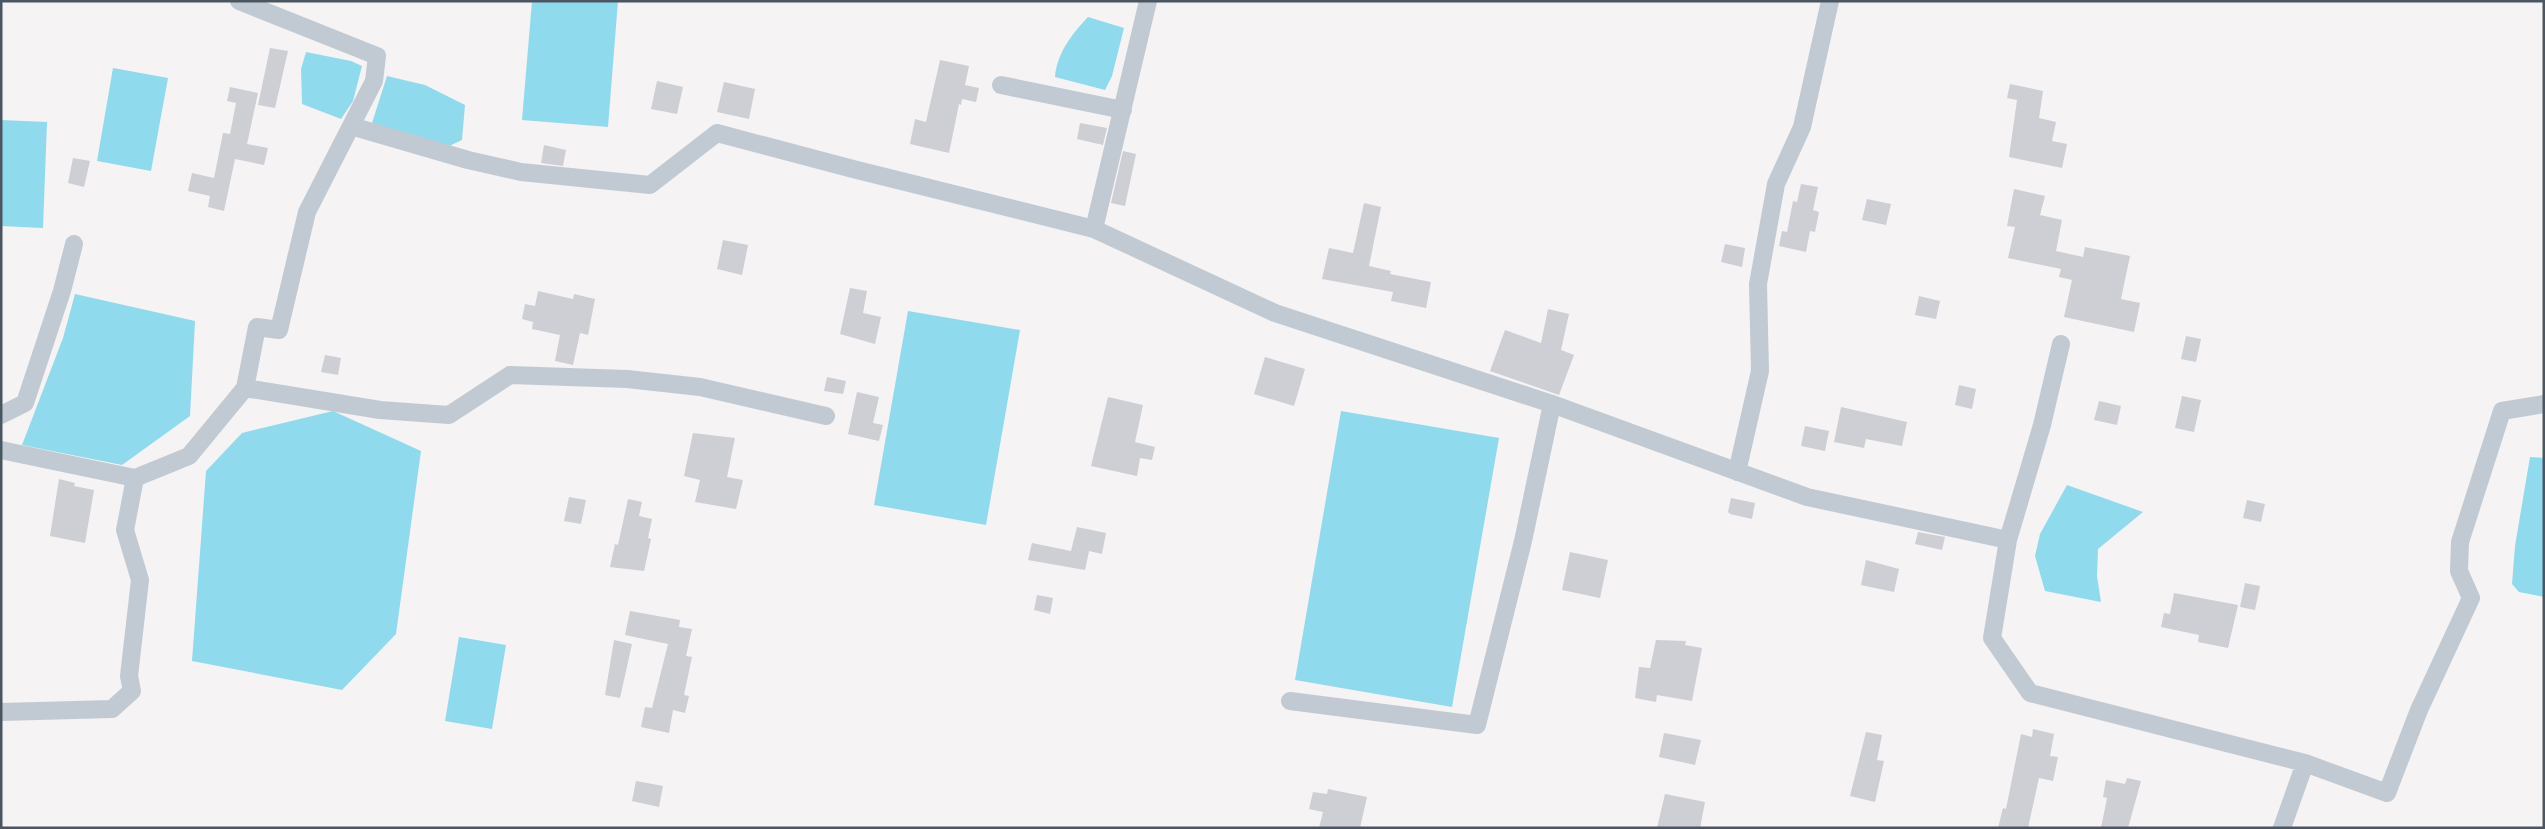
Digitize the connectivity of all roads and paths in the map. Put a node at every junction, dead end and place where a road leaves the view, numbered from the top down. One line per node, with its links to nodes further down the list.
1 (239, 1): 6 (street)
2 (1148, 1): 5 (street)
3 (1830, 1): 16 (street)
4 (1001, 85): 5 (street)
5 (1123, 110): 7 (street)
6 (351, 126): 7 (street); 10 (street)
7 (1094, 229): 11 (street)
8 (74, 244): 13 (street)
9 (2061, 344): 18 (street)
10 (245, 388): 14 (street); 17 (street)
11 (1552, 404): 16 (street); 19 (street)
12 (2544, 404): 21 (street)
13 (1, 415)
14 (826, 416)
15 (1, 450): 17 (street)
16 (1737, 472): 18 (street)
17 (135, 478): 20 (street)
18 (2008, 540): 21 (street)
19 (1290, 701)
20 (1, 712)
21 (2305, 763): 22 (street)
22 (2282, 828)

